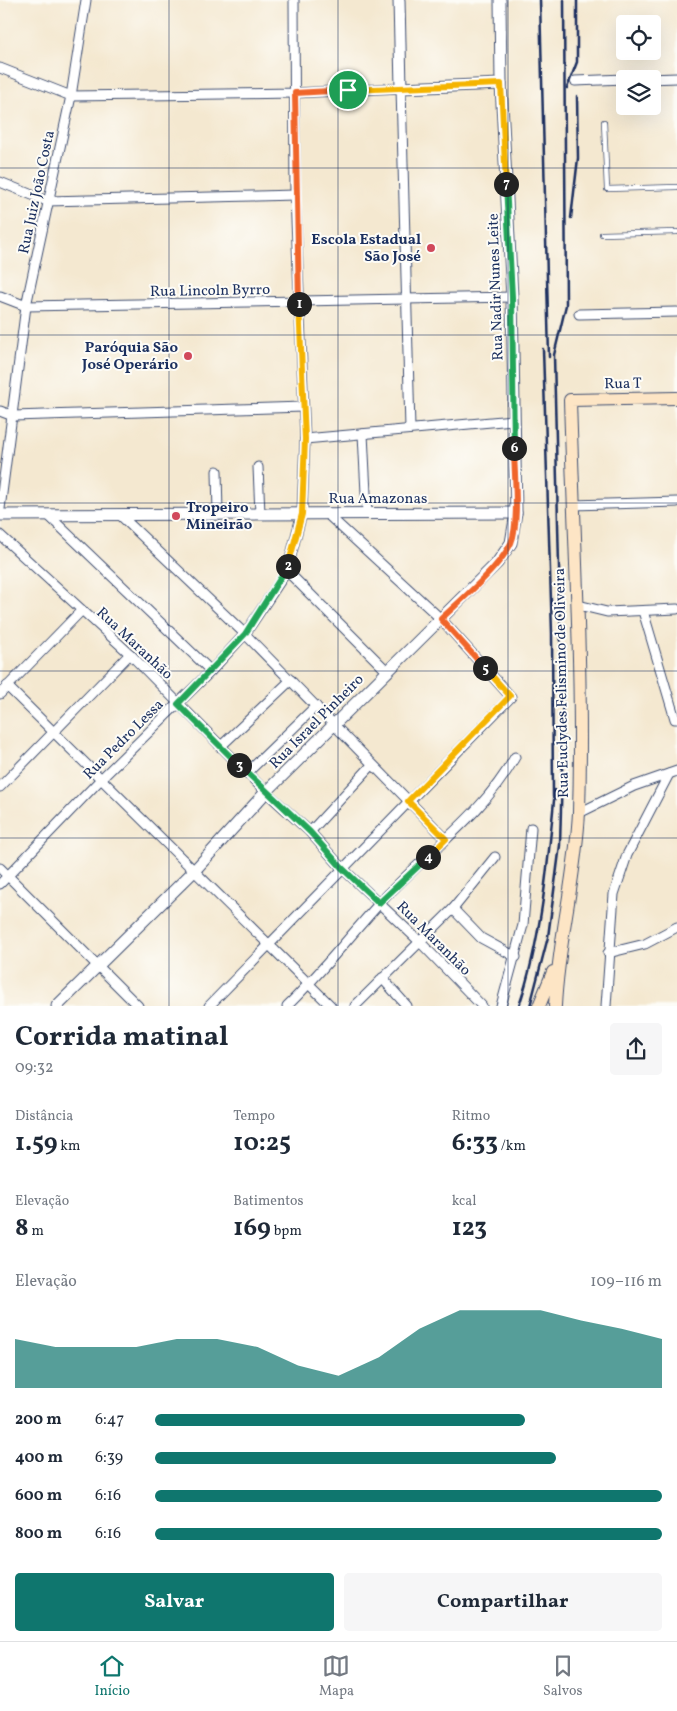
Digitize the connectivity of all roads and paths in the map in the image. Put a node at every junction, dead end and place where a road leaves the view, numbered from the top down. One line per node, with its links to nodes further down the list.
1 (86, 0): 13 (street, Rua Juiz João Costa)
2 (294, 0): 12 (street, Rua Pedro Lessa)
3 (399, 0): 11 (street)
4 (500, 0): 10 (street, Rua Nadir Nunes Leite)
5 (0, 68): 13 (street)
6 (677, 78): 7 (street)
7 (661, 79)
8 (616, 80): 9 (street)
9 (576, 81)
10 (501, 84): 11 (street); 22 (street, Rua Nadir Nunes Leite)
11 (401, 88): 12 (street); 23 (street)
12 (295, 93): 13 (street); 17 (street, Rua Pedro Lessa)
13 (71, 96): 18 (street, Rua Juiz João Costa)
14 (604, 122): 16 (lane)
15 (0, 182): 18 (street)
16 (677, 187)
17 (296, 195): 18 (street); 24 (street, Rua Pedro Lessa)
18 (48, 201): 25 (street, Rua Juiz João Costa)
19 (677, 232): 20 (lane)
20 (602, 234)
21 (0, 296): 25 (street, Rua Lincoln Byrro)
22 (512, 297): 23 (street, Rua Lincoln Byrro); 33 (street, Rua Nadir Nunes Leite)
23 (407, 300): 24 (street, Rua Lincoln Byrro); 34 (street)
24 (299, 303): 25 (street, Rua Lincoln Byrro); 30 (street, Rua Pedro Lessa)
25 (26, 306): 32 (street, Rua Juiz João Costa)
26 (677, 312): 27 (street)
27 (579, 314)
28 (677, 398): 29 (main road, Rua T)
29 (570, 400): 40 (main road, Rua Euclydes Felismino de Oliveira)
30 (303, 407): 32 (street); 36 (street, Rua Pedro Lessa)
31 (0, 411): 32 (street)
32 (13, 416): 41 (street, Rua Juiz João Costa)
33 (513, 420): 34 (street); 42 (street, Rua Nadir Nunes Leite)
34 (410, 430): 35 (street)
35 (363, 434): 36 (street); 44 (street)
36 (305, 439): 48 (street, Rua Pedro Lessa)
37 (258, 467): 47 (street)
38 (217, 471): 46 (street)
39 (677, 502): 40 (street)
40 (573, 505): 53 (main road, Rua Euclydes Felismino de Oliveira)
41 (0, 509)
42 (516, 512): 44 (street, Rua Amazonas); 57 (street, Rua Israel Pinheiro)
43 (326, 513): 44 (street, Rua Amazonas); 48 (street, Rua Amazonas); 57 (street)
44 (367, 513)
45 (119, 514): 46 (street, Rua Amazonas); 50 (street, Rua Amazonas); 58 (street)
46 (218, 514): 47 (street, Rua Amazonas)
47 (260, 514): 48 (street, Rua Amazonas)
48 (302, 514): 52 (street, Rua Pedro Lessa)
49 (0, 515): 50 (street, Rua Amazonas)
50 (48, 515): 60 (street)
51 (0, 536): 56 (street, Rua Maranhão)
52 (287, 571): 58 (street, Rua Pedro Lessa); 61 (street)
53 (578, 606): 55 (street); 79 (main road, Rua Euclydes Felismino de Oliveira)
54 (677, 609): 55 (street)
55 (644, 611): 67 (street)
56 (81, 612): 59 (street, Rua Maranhão); 63 (street)
57 (441, 619): 61 (street, Rua Israel Pinheiro); 78 (street)
58 (245, 634): 60 (street, Rua Pedro Lessa); 62 (street)
59 (130, 654): 65 (street, Rua Maranhão); 69 (street)
60 (212, 671): 65 (street, Rua Pedro Lessa)
61 (388, 672): 68 (street, Rua Israel Pinheiro)
62 (290, 680): 66 (street); 70 (street)
63 (7, 686): 64 (street); 69 (street)
64 (0, 694)
65 (178, 704): 70 (street, Rua Maranhão); 75 (street, Rua Pedro Lessa)
66 (316, 706): 68 (street); 74 (street)
67 (677, 719)
68 (333, 725): 72 (street); 77 (street, Rua Israel Pinheiro)
69 (54, 731): 75 (street); 76 (street)
70 (220, 747): 74 (street, Rua Maranhão)
71 (515, 757): 82 (street)
72 (372, 765): 78 (street); 81 (street)
73 (673, 772): 79 (street); 94 (street)
74 (247, 773): 77 (street, Rua Maranhão)
75 (101, 779): 86 (street); 87 (street, Rua Pedro Lessa)
76 (0, 787)
77 (266, 792): 81 (street, Rua Maranhão); 86 (street, Rua Israel Pinheiro)
78 (408, 801): 82 (street); 85 (street)
79 (578, 813): 96 (main road, Rua Euclydes Felismino de Oliveira)
80 (531, 828): 95 (street)
81 (310, 832): 85 (street, Rua Maranhão)
82 (446, 839): 89 (street)
83 (495, 857): 90 (street)
84 (0, 868): 87 (street)
85 (342, 868): 89 (street, Rua Maranhão); 93 (street)
86 (194, 871): 93 (street); 97 (street, Rua Israel Pinheiro)
87 (8, 876): 88 (street, Rua Pedro Lessa); 97 (street)
88 (0, 884)
89 (379, 903): 92 (street, Rua Maranhão); 99 (street)
90 (453, 909): 92 (street); 95 (street)
91 (677, 927): 94 (street)
92 (419, 941): 98 (street); 107 (street, Rua Maranhão)
93 (269, 943): 99 (street); 102 (street)
94 (608, 954): 111 (street)
95 (516, 957): 108 (street)
96 (557, 963): 109 (main road); 110 (main road)
97 (96, 966): 100 (street, Rua Israel Pinheiro); 101 (street)
98 (382, 978): 105 (street); 106 (street)
99 (310, 984): 103 (street); 104 (street)
100 (57, 1006)
101 (138, 1006)
102 (209, 1006)
103 (287, 1006)
104 (331, 1006)
105 (355, 1006)
106 (407, 1006)
107 (482, 1006)
108 (500, 1006)
109 (540, 1006)
110 (555, 1006)
111 (606, 1006)

